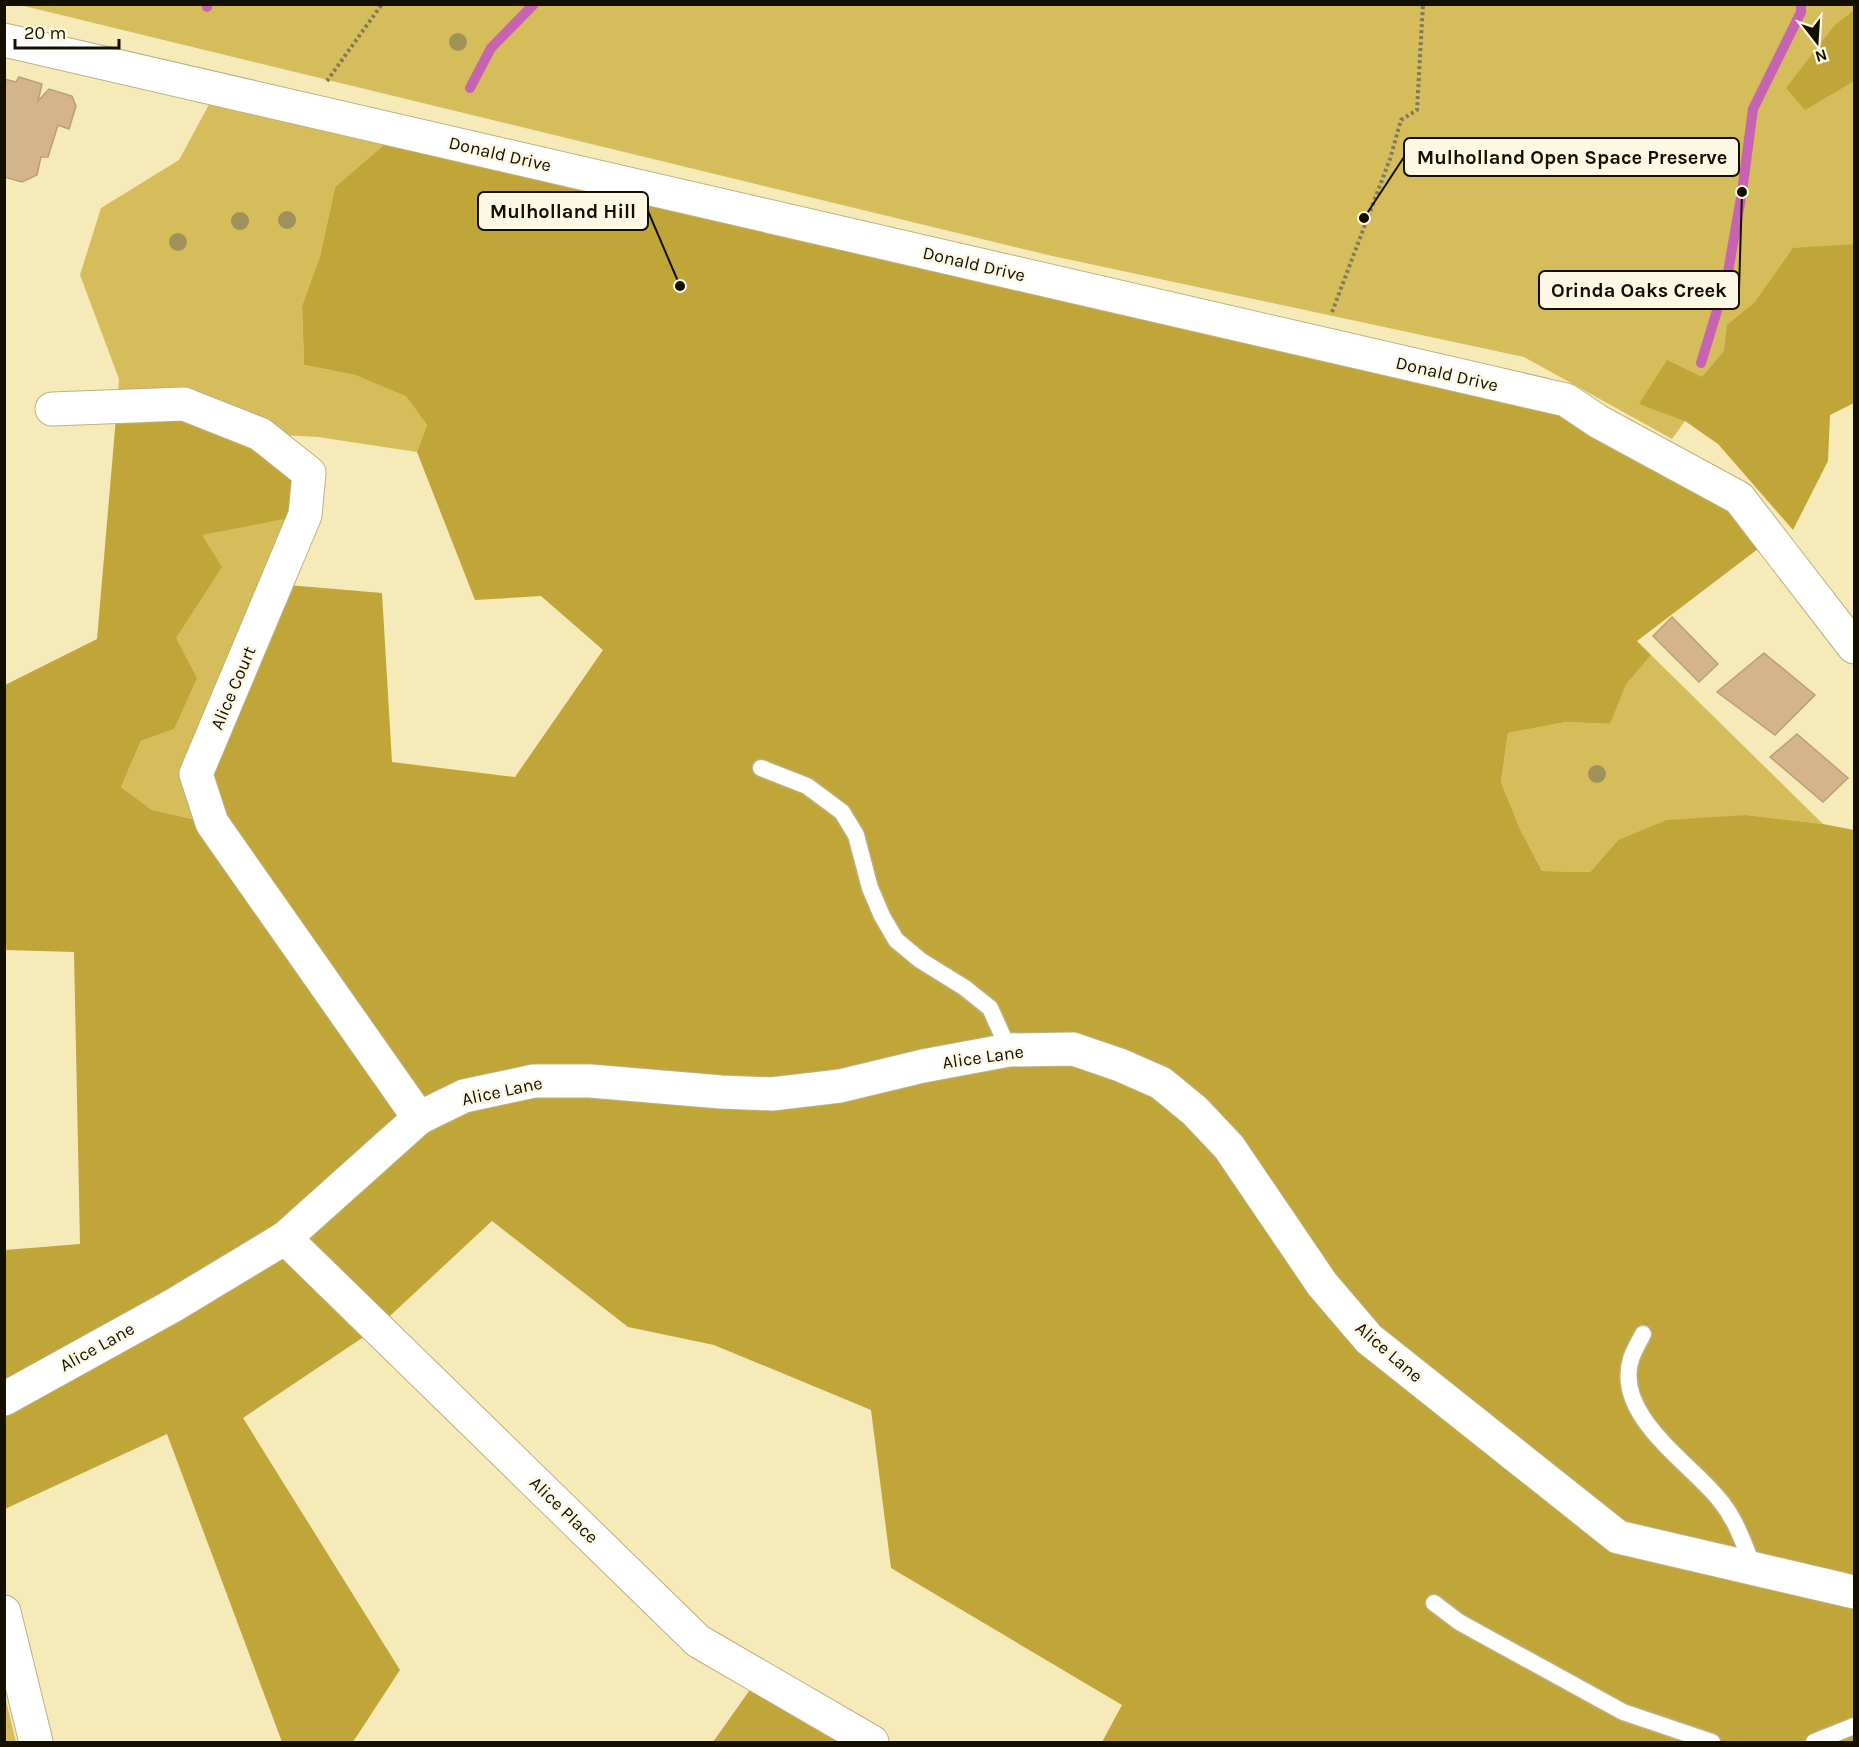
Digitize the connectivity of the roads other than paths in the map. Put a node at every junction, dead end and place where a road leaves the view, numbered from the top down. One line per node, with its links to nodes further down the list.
1 (4, 40): 3 (street, Donald Drive)
2 (52, 409): 6 (street, Alice Court)
3 (1854, 647)
4 (761, 768): 5 (lane)
5 (1009, 1050): 6 (street, Alice Lane); 10 (street, Alice Lane)
6 (420, 1118): 7 (street, Alice Lane)
7 (285, 1238): 9 (street, Alice Lane); 16 (street, Alice Place)
8 (1643, 1334): 10 (lane)
9 (4, 1399)
10 (1754, 1569): 11 (street, Alice Lane)
11 (1854, 1592)
12 (1434, 1603): 17 (lane)
13 (4, 1612): 15 (street)
14 (1854, 1726): 18 (lane)
15 (36, 1743)
16 (872, 1743)
17 (1712, 1743)
18 (1815, 1743)

